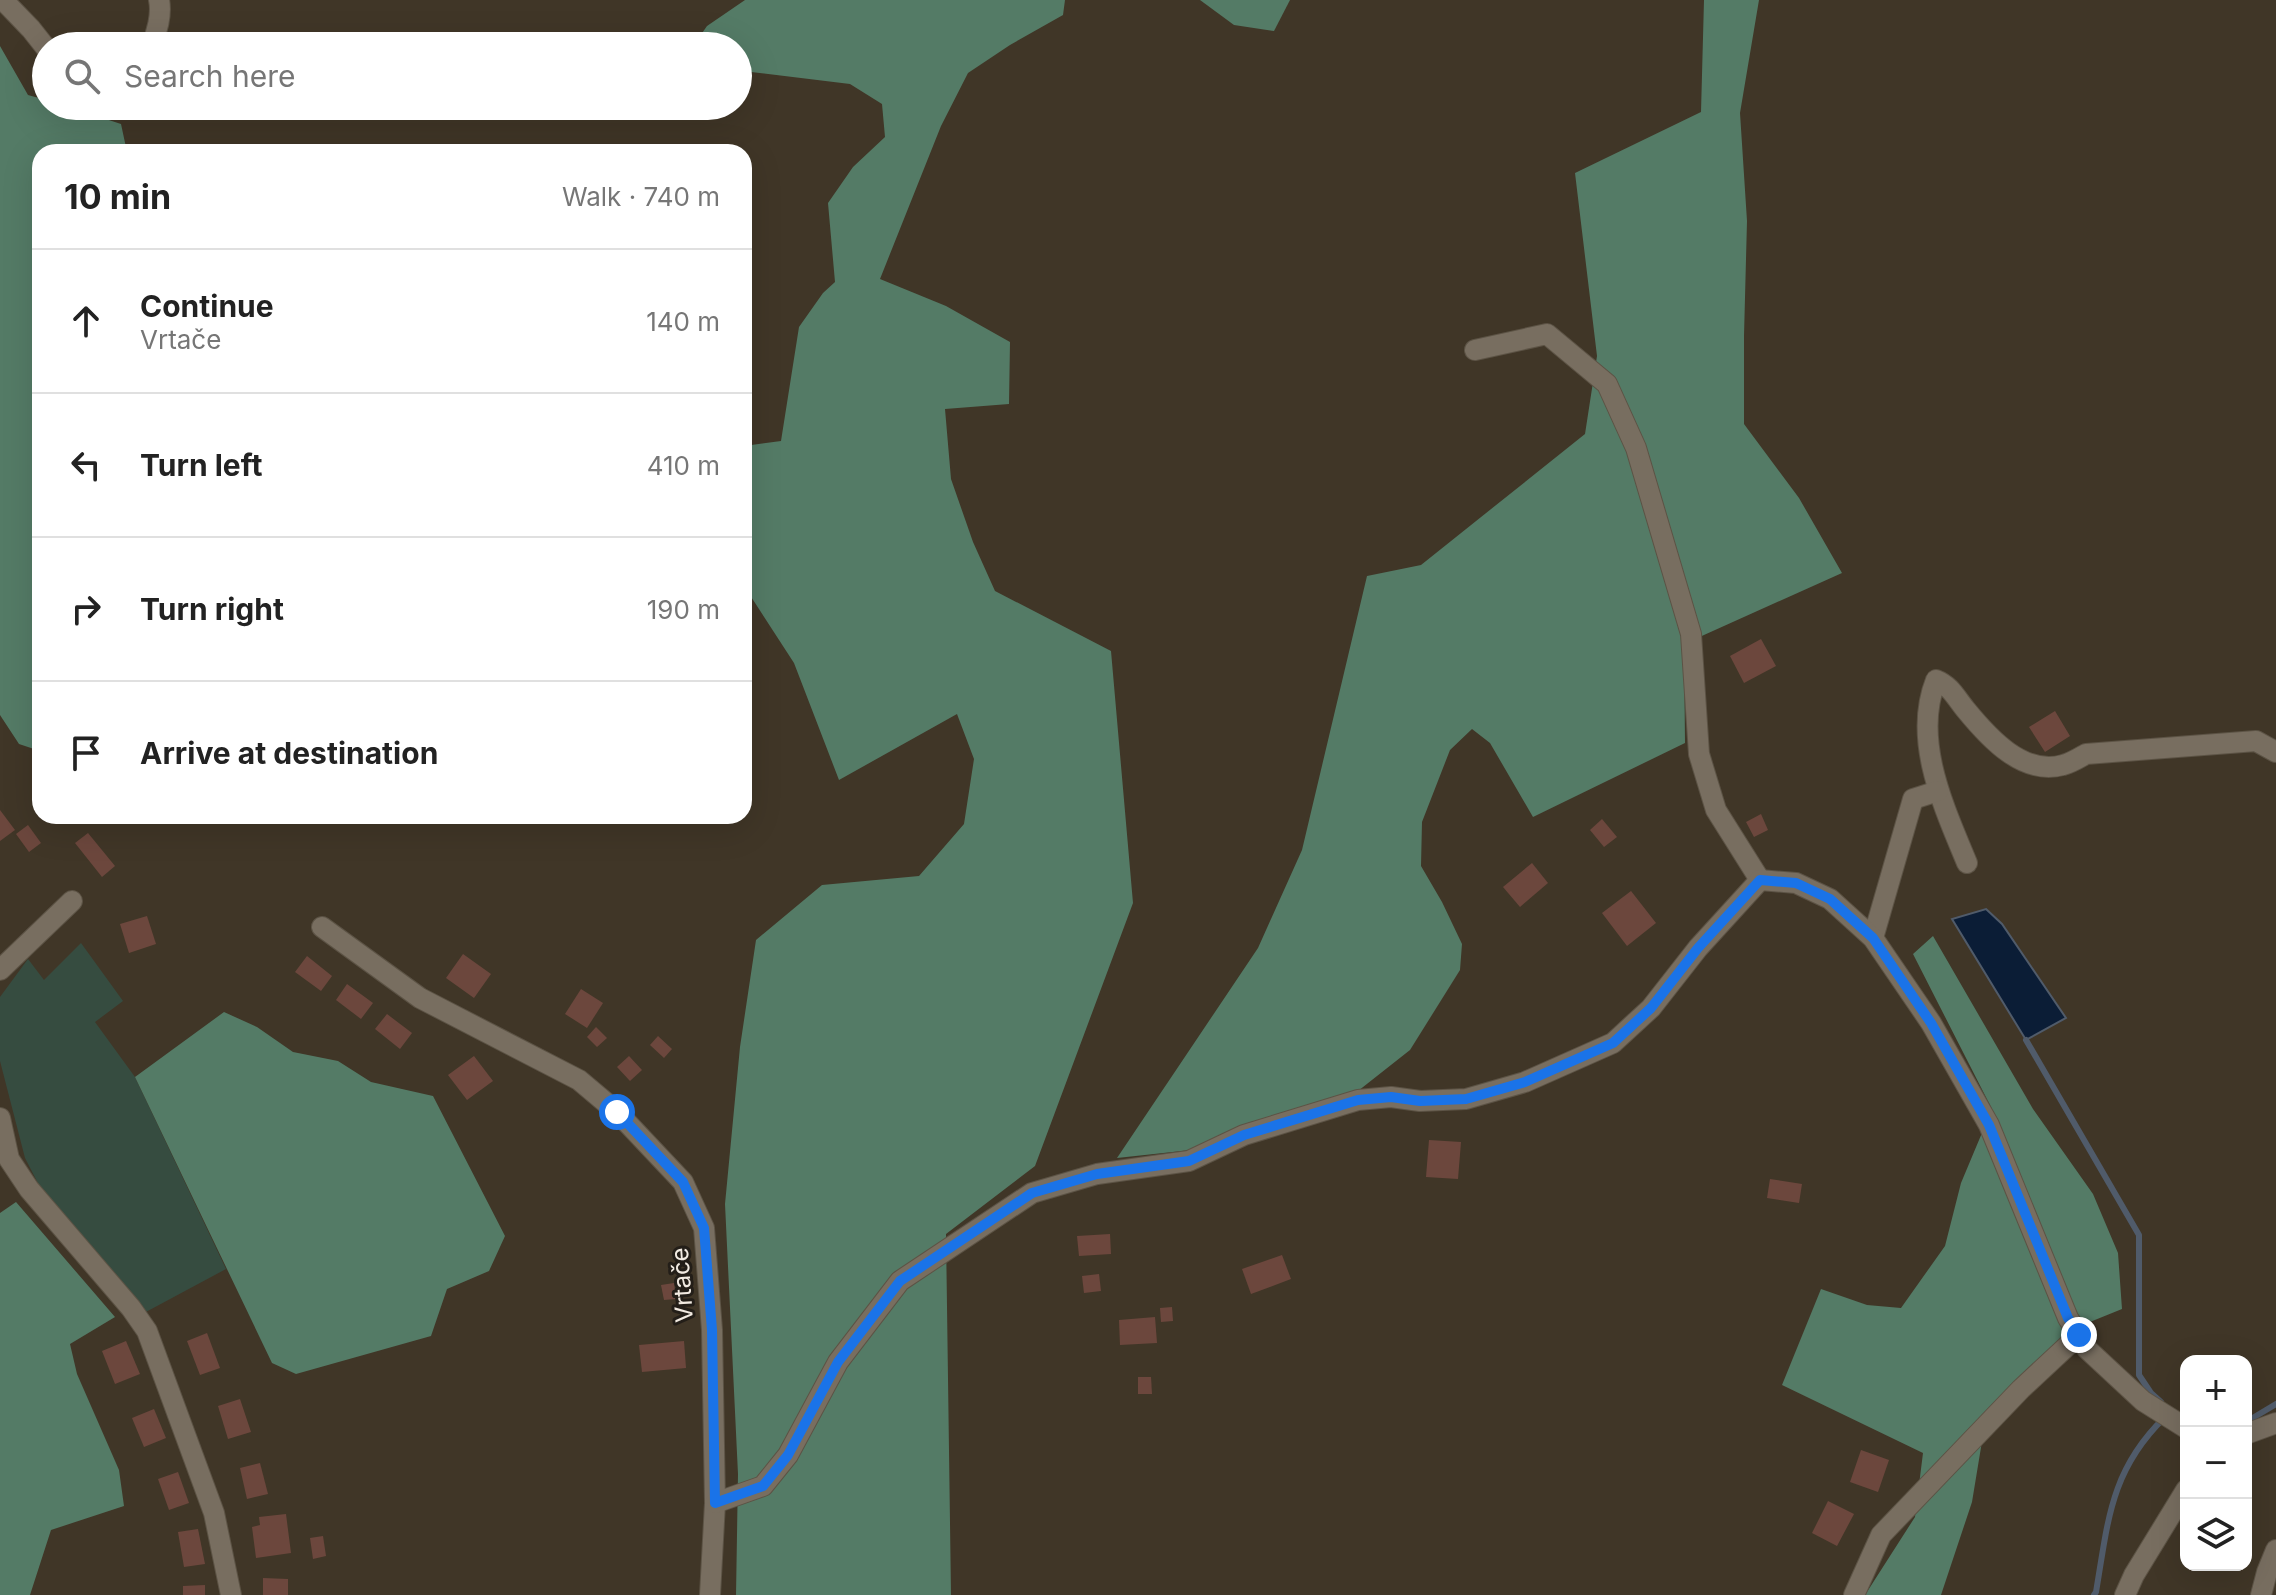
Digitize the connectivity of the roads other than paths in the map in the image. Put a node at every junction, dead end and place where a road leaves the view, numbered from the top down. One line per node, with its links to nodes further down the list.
1 (3, 0): 3 (street)
2 (159, 0): 4 (street)
3 (33, 32)
4 (157, 32)
5 (1475, 350): 9 (street)
6 (2276, 752): 7 (street)
7 (1938, 791): 8 (street); 12 (street)
8 (1967, 863)
9 (1760, 880): 12 (street); 20 (street)
10 (72, 901): 13 (street)
11 (322, 927): 20 (street, Vrtače)
12 (1873, 938): 15 (street)
13 (0, 970)
14 (0, 1118): 22 (street)
15 (2079, 1335): 16 (street); 24 (street)
16 (2177, 1423)
17 (2276, 1423): 18 (street)
18 (2252, 1432)
19 (2180, 1499): 25 (street)
20 (715, 1503): 23 (street, Vrtače)
21 (2276, 1550): 26 (street)
22 (231, 1595)
23 (710, 1595)
24 (1854, 1595)
25 (2125, 1595)
26 (2261, 1595)

